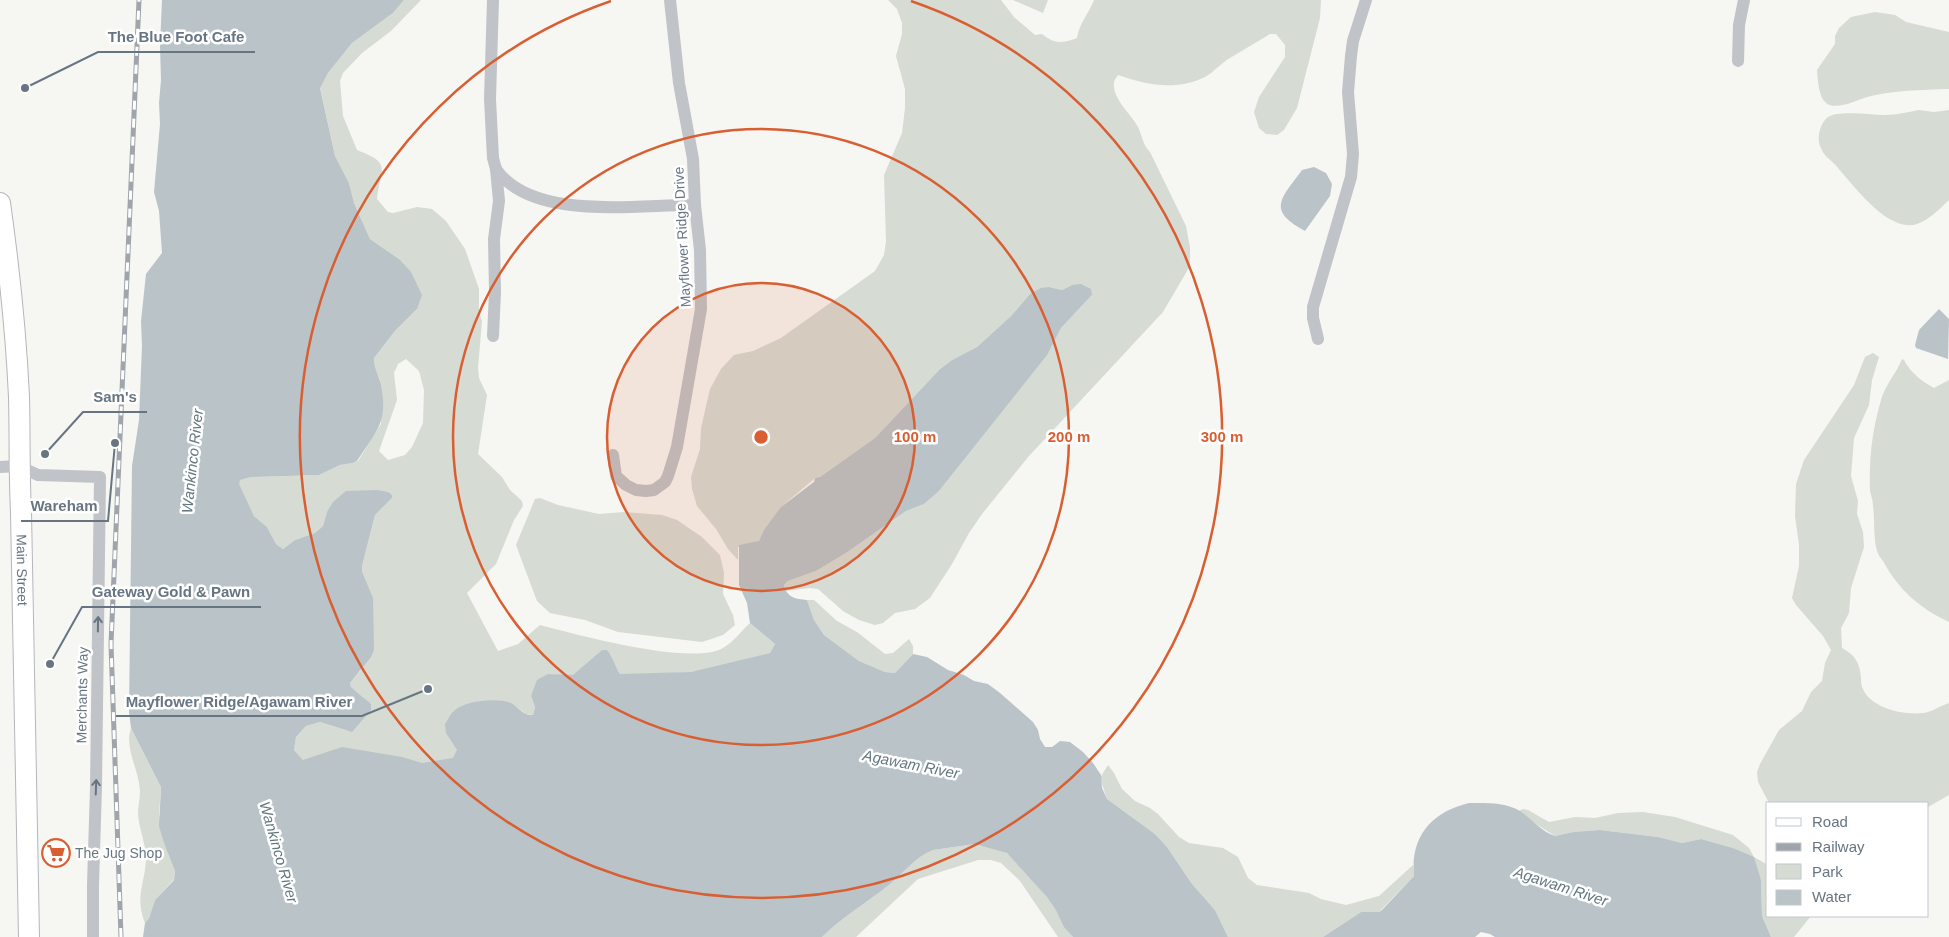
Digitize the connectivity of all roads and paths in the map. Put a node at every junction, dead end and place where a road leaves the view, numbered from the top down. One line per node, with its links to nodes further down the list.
1 (493, 0): 6 (street)
2 (670, 0): 8 (street, Mayflower Ridge Drive)
3 (1366, 0): 10 (street)
4 (1744, 0): 5 (street)
5 (1738, 61)
6 (496, 169): 8 (street); 9 (street)
7 (0, 203): 12 (main road, Main Street)
8 (695, 206): 11 (street, Mayflower Ridge Drive)
9 (493, 336)
10 (1318, 339)
11 (613, 455)
12 (9, 467): 13 (main road, Main Street); 14 (street, Merchants Way, one-way to 12)
13 (29, 937)
14 (93, 937)

